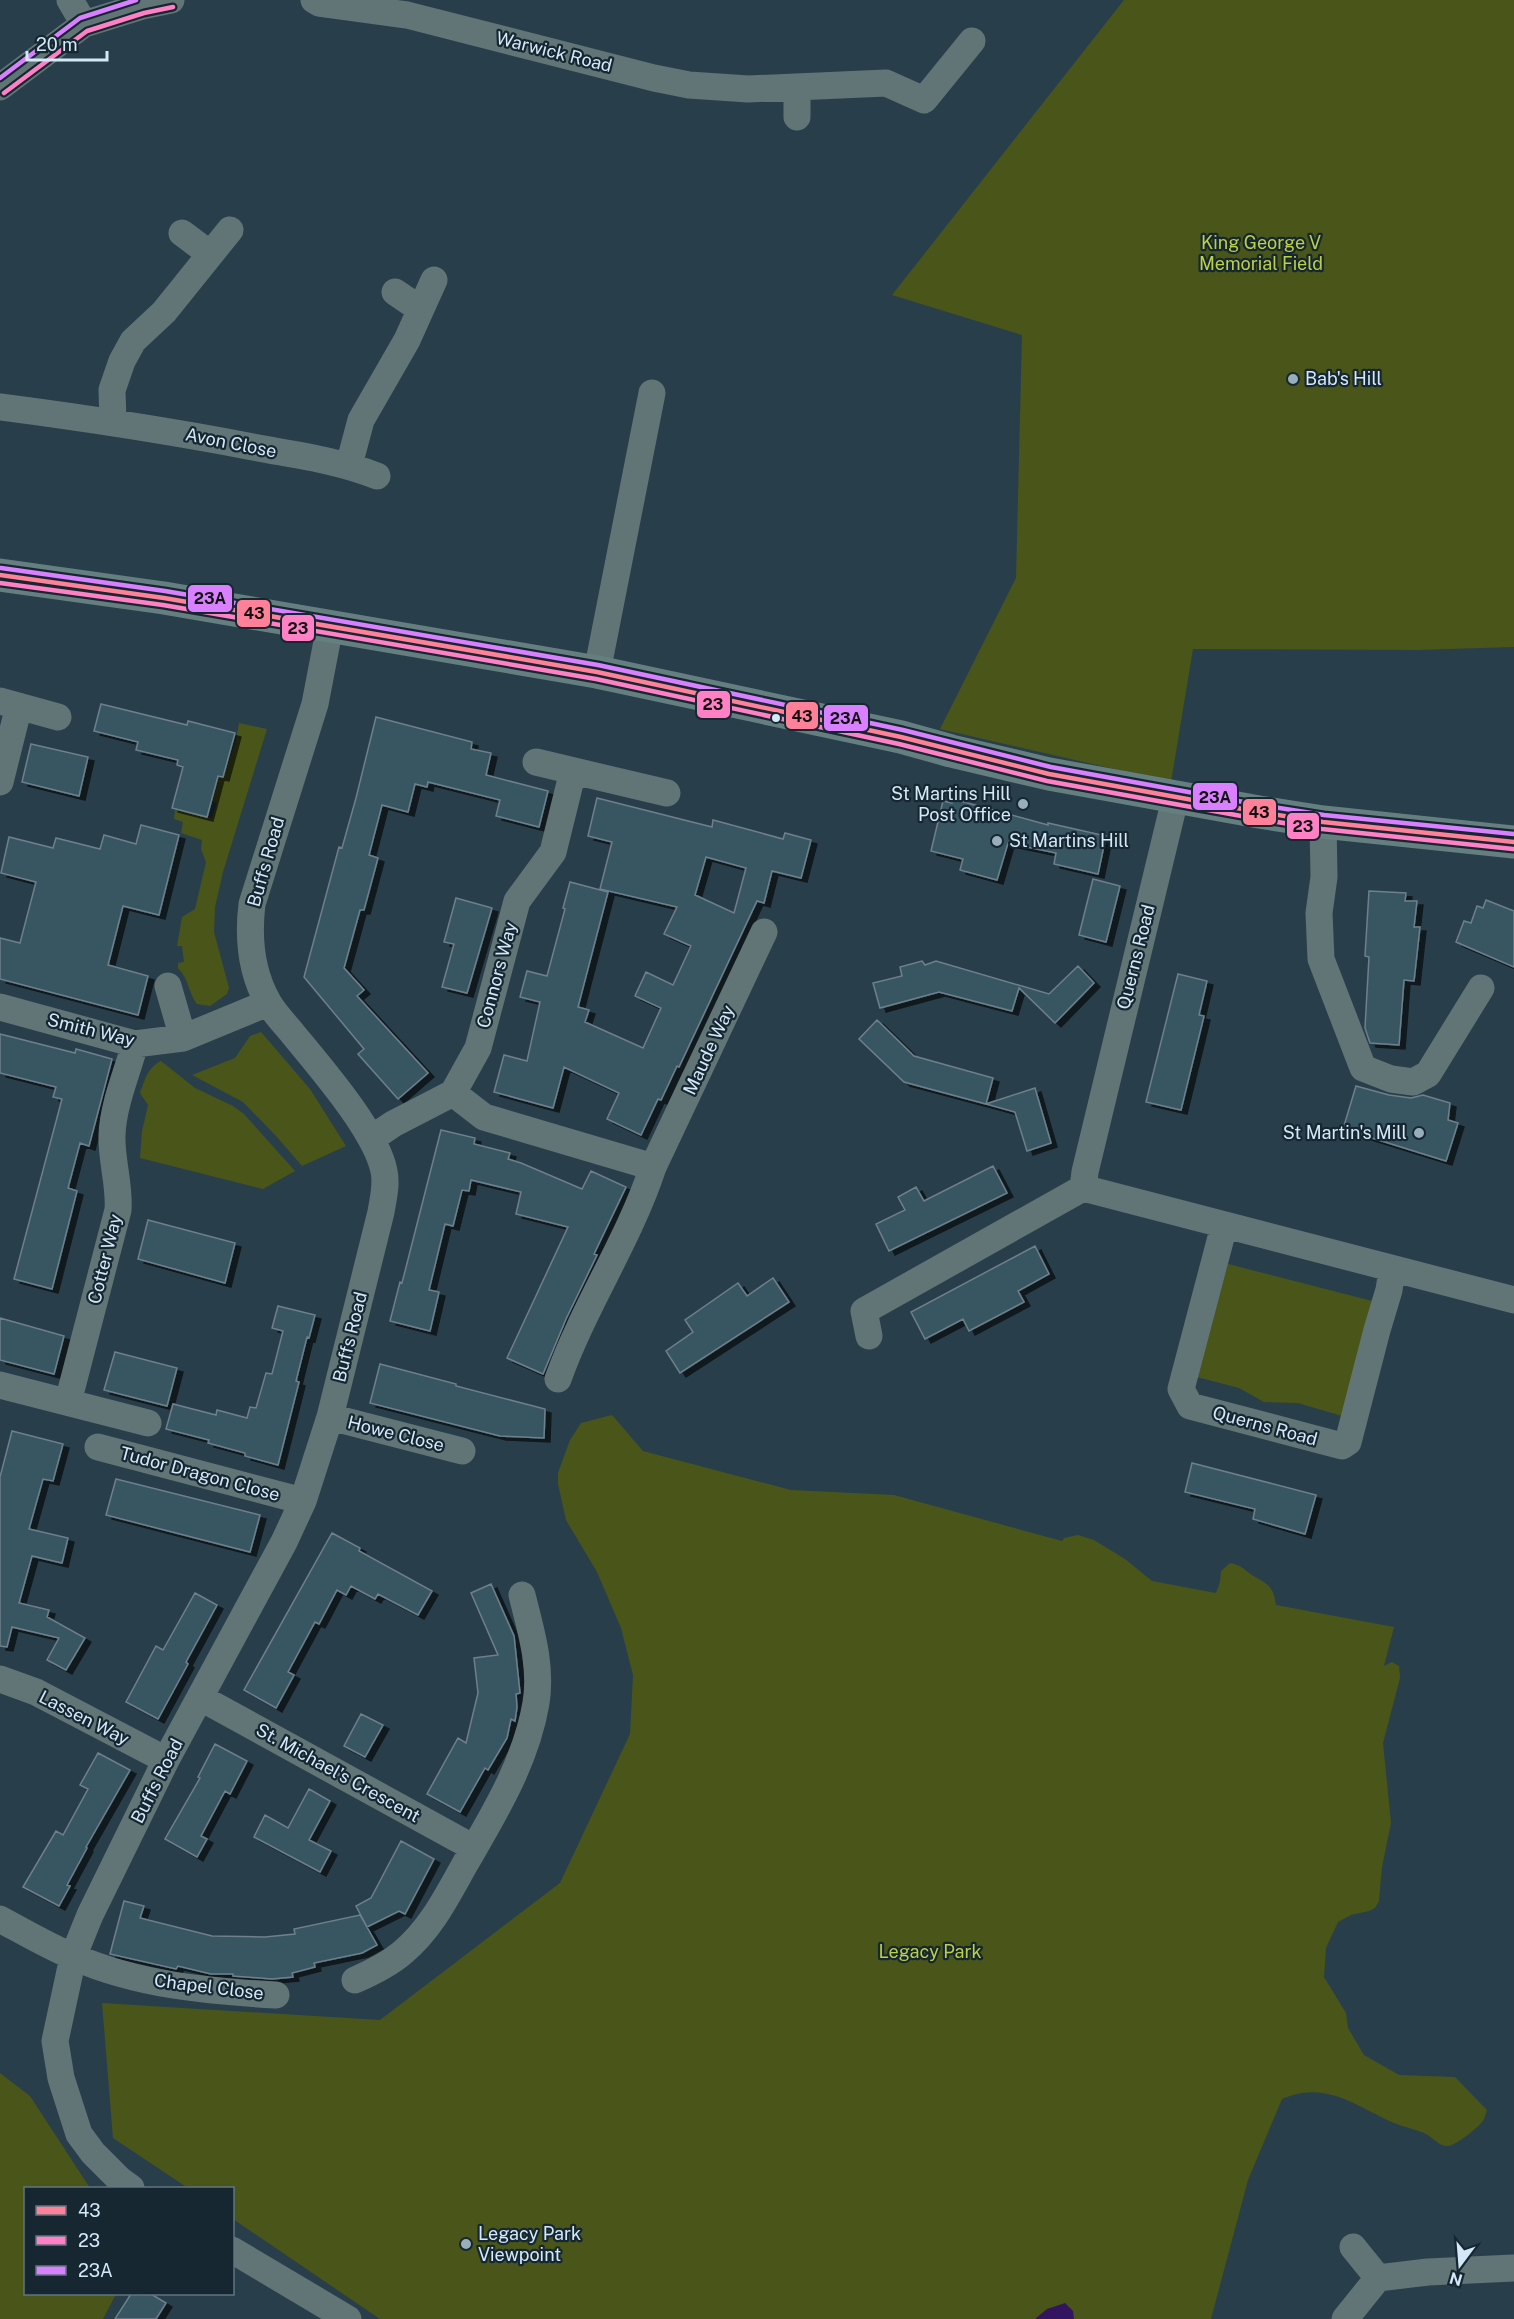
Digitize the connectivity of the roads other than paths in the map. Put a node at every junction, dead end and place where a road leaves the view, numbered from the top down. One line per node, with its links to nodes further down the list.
1 (70, 0): 4 (street)
2 (171, 0): 4 (street)
3 (314, 0): 7 (street, Warwick Road)
4 (84, 24): 6 (street)
5 (972, 41): 7 (street, Warwick Road)
6 (0, 87)
7 (797, 88): 8 (street)
8 (797, 117)
9 (230, 230): 11 (street)
10 (182, 233): 11 (street)
11 (210, 254): 17 (street)
12 (434, 280): 14 (street)
13 (395, 292): 14 (street)
14 (420, 309): 18 (street)
15 (652, 393): 22 (street)
16 (0, 407): 17 (street, Avon Close)
17 (113, 422): 18 (street, Avon Close)
18 (349, 465): 19 (street, Avon Close)
19 (377, 476)
20 (0, 575): 21 (main road)
21 (330, 626): 22 (main road); 35 (street, Buffs Road)
22 (597, 672): 29 (main road)
23 (9, 704): 24 (street); 27 (street)
24 (58, 717)
25 (536, 762): 26 (street)
26 (573, 771): 28 (street); 39 (street, Connors Way)
27 (0, 782)
28 (667, 793)
29 (1176, 795): 30 (main road); 42 (street, Querns Road)
30 (1323, 822): 31 (main road); 34 (street)
31 (1514, 842)
32 (764, 932): 41 (street, Maude Way)
33 (168, 986): 37 (street)
34 (1481, 988)
35 (268, 1003): 37 (street, Smith Way); 40 (street, Buffs Road)
36 (0, 1007): 38 (street, Smith Way)
37 (183, 1038): 38 (street, Smith Way)
38 (135, 1044): 49 (street, Cotter Way)
39 (453, 1093): 40 (street); 41 (street)
40 (371, 1139): 50 (street, Buffs Road)
41 (654, 1167): 47 (street, Maude Way)
42 (1083, 1188): 43 (street); 46 (street)
43 (1224, 1226): 44 (street); 44 (street, Querns Road)
44 (1392, 1270): 45 (street)
45 (1514, 1300)
46 (869, 1335)
47 (558, 1379)
48 (0, 1385): 49 (street)
49 (68, 1402): 51 (street)
50 (330, 1417): 53 (street, Howe Close); 54 (street, Buffs Road)
51 (148, 1423)
52 (98, 1447): 54 (street, Tudor Dragon Close)
53 (462, 1451)
54 (303, 1502): 57 (street, Buffs Road)
55 (522, 1595): 59 (street)
56 (0, 1679): 58 (street, Lassen Way)
57 (201, 1698): 58 (street, Buffs Road); 59 (street, St. Michael's Crescent)
58 (166, 1760): 61 (street, Buffs Road)
59 (474, 1848): 62 (street)
60 (0, 1919): 61 (street, Chapel Close)
61 (73, 1957): 63 (street, Chapel Close); 64 (street, Buffs Road)
62 (355, 1980)
63 (276, 1995)
64 (130, 2187)
65 (1353, 2247): 68 (street)
66 (234, 2251): 69 (street)
67 (1514, 2268): 68 (street)
68 (1378, 2278): 70 (street)
69 (348, 2319)
70 (1345, 2319)

